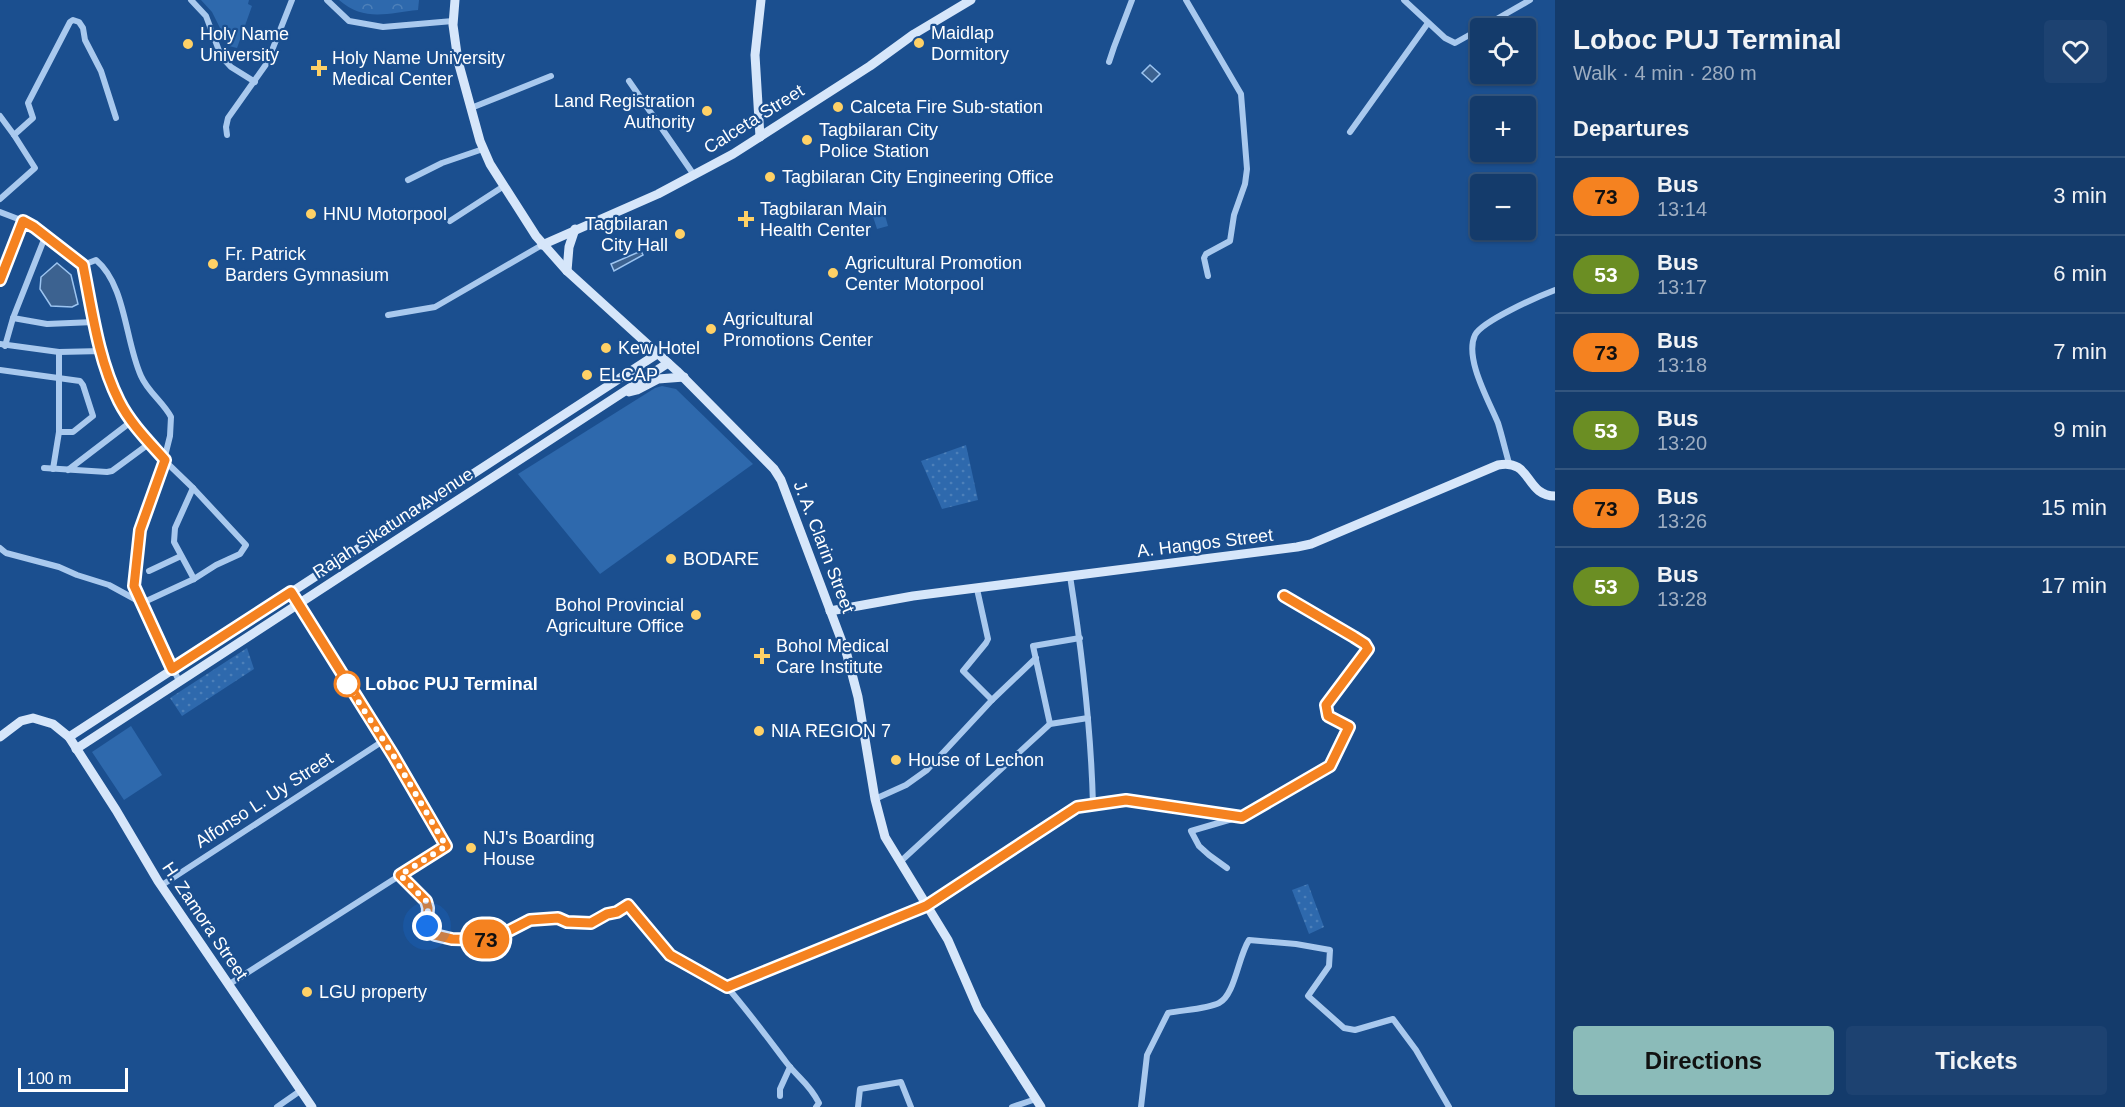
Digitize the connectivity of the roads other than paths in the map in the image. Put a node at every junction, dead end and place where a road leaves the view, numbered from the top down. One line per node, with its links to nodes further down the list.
1 (191, 0): 18 (street)
2 (292, 0): 18 (street)
3 (327, 0): 12 (street)
4 (455, 0): 12 (main road, J. A. Clarin Street)
5 (761, 0): 25 (main road)
6 (971, 0): 25 (main road, Calceta Street)
7 (1132, 0): 15 (street)
8 (1186, 0): 39 (street)
9 (1404, 0): 13 (street)
10 (1530, 0): 11 (street)
11 (1498, 18)
12 (453, 21): 19 (main road, J. A. Clarin Street)
13 (1428, 23): 14 (street); 22 (street)
14 (1470, 34)
15 (1110, 62)
16 (551, 76): 19 (street)
17 (628, 81): 27 (street)
18 (255, 82): 24 (street)
19 (471, 108): 26 (main road, J. A. Clarin Street)
20 (0, 116): 23 (street)
21 (116, 118): 23 (street)
22 (1350, 132)
23 (14, 135): 30 (street)
24 (227, 135)
25 (760, 137): 27 (main road, Calceta Street)
26 (483, 149): 28 (street); 29 (main road, J. A. Clarin Street)
27 (694, 175): 34 (main road, Calceta Street)
28 (408, 180)
29 (504, 186): 33 (street); 36 (main road, J. A. Clarin Street)
30 (0, 200)
31 (0, 212): 32 (street)
32 (23, 221): 35 (street); 40 (street)
33 (450, 221)
34 (575, 229): 36 (main road, Calceta Street); 38 (main road)
35 (45, 237): 37 (street); 43 (street)
36 (542, 245): 38 (main road, J. A. Clarin Street); 42 (street)
37 (83, 265): 44 (street); 58 (street)
38 (567, 271): 48 (main road, J. A. Clarin Street)
39 (1208, 276)
40 (0, 280)
41 (1555, 290): 60 (street)
42 (388, 315)
43 (13, 318): 44 (street); 45 (street)
44 (94, 322): 46 (street)
45 (3, 345): 47 (street)
46 (102, 351): 47 (street); 54 (street)
47 (59, 352): 52 (street)
48 (657, 354): 49 (main road, J. A. Clarin Street); 57 (main road)
49 (668, 363): 51 (main road, J. A. Clarin Street); 53 (main road, Rajah Sikatuna Avenue)
50 (0, 369): 52 (street)
51 (684, 377): 53 (main road); 77 (main road, J. A. Clarin Street)
52 (59, 379): 55 (street); 55 (street)
53 (623, 392): 59 (main road, Rajah Sikatuna Avenue)
54 (132, 421): 56 (street); 63 (street)
55 (59, 432): 62 (street)
56 (150, 442): 58 (street); 63 (street)
57 (508, 452): 59 (main road); 72 (main road)
58 (165, 460): 64 (street); 75 (street)
59 (516, 462): 76 (main road, Rajah Sikatuna Avenue)
60 (1509, 463): 65 (main road); 69 (main road, A. Hangos Street)
61 (44, 468): 62 (street)
62 (53, 469): 63 (street)
63 (68, 470)
64 (193, 488): 67 (street); 70 (street)
65 (1555, 496)
66 (0, 548): 75 (street)
67 (181, 556): 68 (street); 70 (street)
68 (149, 571)
69 (1070, 576): 71 (main road, A. Hangos Street); 79 (street)
70 (194, 579): 75 (street)
71 (977, 589): 77 (main road, A. Hangos Street); 83 (street)
72 (291, 592): 74 (main road); 76 (street)
73 (1284, 596): 92 (street)
74 (275, 602): 78 (main road); 81 (main road)
75 (142, 603): 81 (street)
76 (298, 604): 78 (main road, Rajah Sikatuna Avenue); 88 (street)
77 (830, 611): 90 (main road, J. A. Clarin Street)
78 (282, 615): 82 (main road, Rajah Sikatuna Avenue)
79 (1080, 638): 80 (street); 84 (street)
80 (1036, 658): 83 (street); 85 (street)
81 (172, 669): 82 (street); 87 (main road)
82 (179, 681): 89 (main road, Rajah Sikatuna Avenue)
83 (992, 700): 90 (street)
84 (1088, 718): 85 (street); 91 (street)
85 (1050, 724): 93 (street)
86 (0, 736): 87 (main road)
87 (69, 737): 89 (main road, H. Zamora Street)
88 (383, 741): 95 (street); 96 (street, Alfonso L. Uy Street)
89 (76, 749): 96 (main road, H. Zamora Street)
90 (876, 799): 93 (main road, J. A. Clarin Street)
91 (1092, 805): 92 (street); 97 (street)
92 (1242, 817): 94 (street)
93 (900, 862): 97 (main road, J. A. Clarin Street)
94 (1227, 868)
95 (400, 875): 98 (street); 99 (street)
96 (162, 885): 98 (main road, H. Zamora Street)
97 (926, 906): 99 (street); 103 (main road, J. A. Clarin Street)
98 (228, 985): 101 (main road, H. Zamora Street)
99 (727, 987): 100 (street)
100 (790, 1067): 102 (street); 106 (street)
101 (300, 1091): 104 (street); 105 (main road, H. Zamora Street)
102 (780, 1096)
103 (1039, 1103): 109 (street)
104 (277, 1107)
105 (312, 1107)
106 (816, 1107)
107 (858, 1107): 108 (street)
108 (911, 1107)
109 (1012, 1107)
110 (1141, 1107): 111 (street)
111 (1449, 1107)

